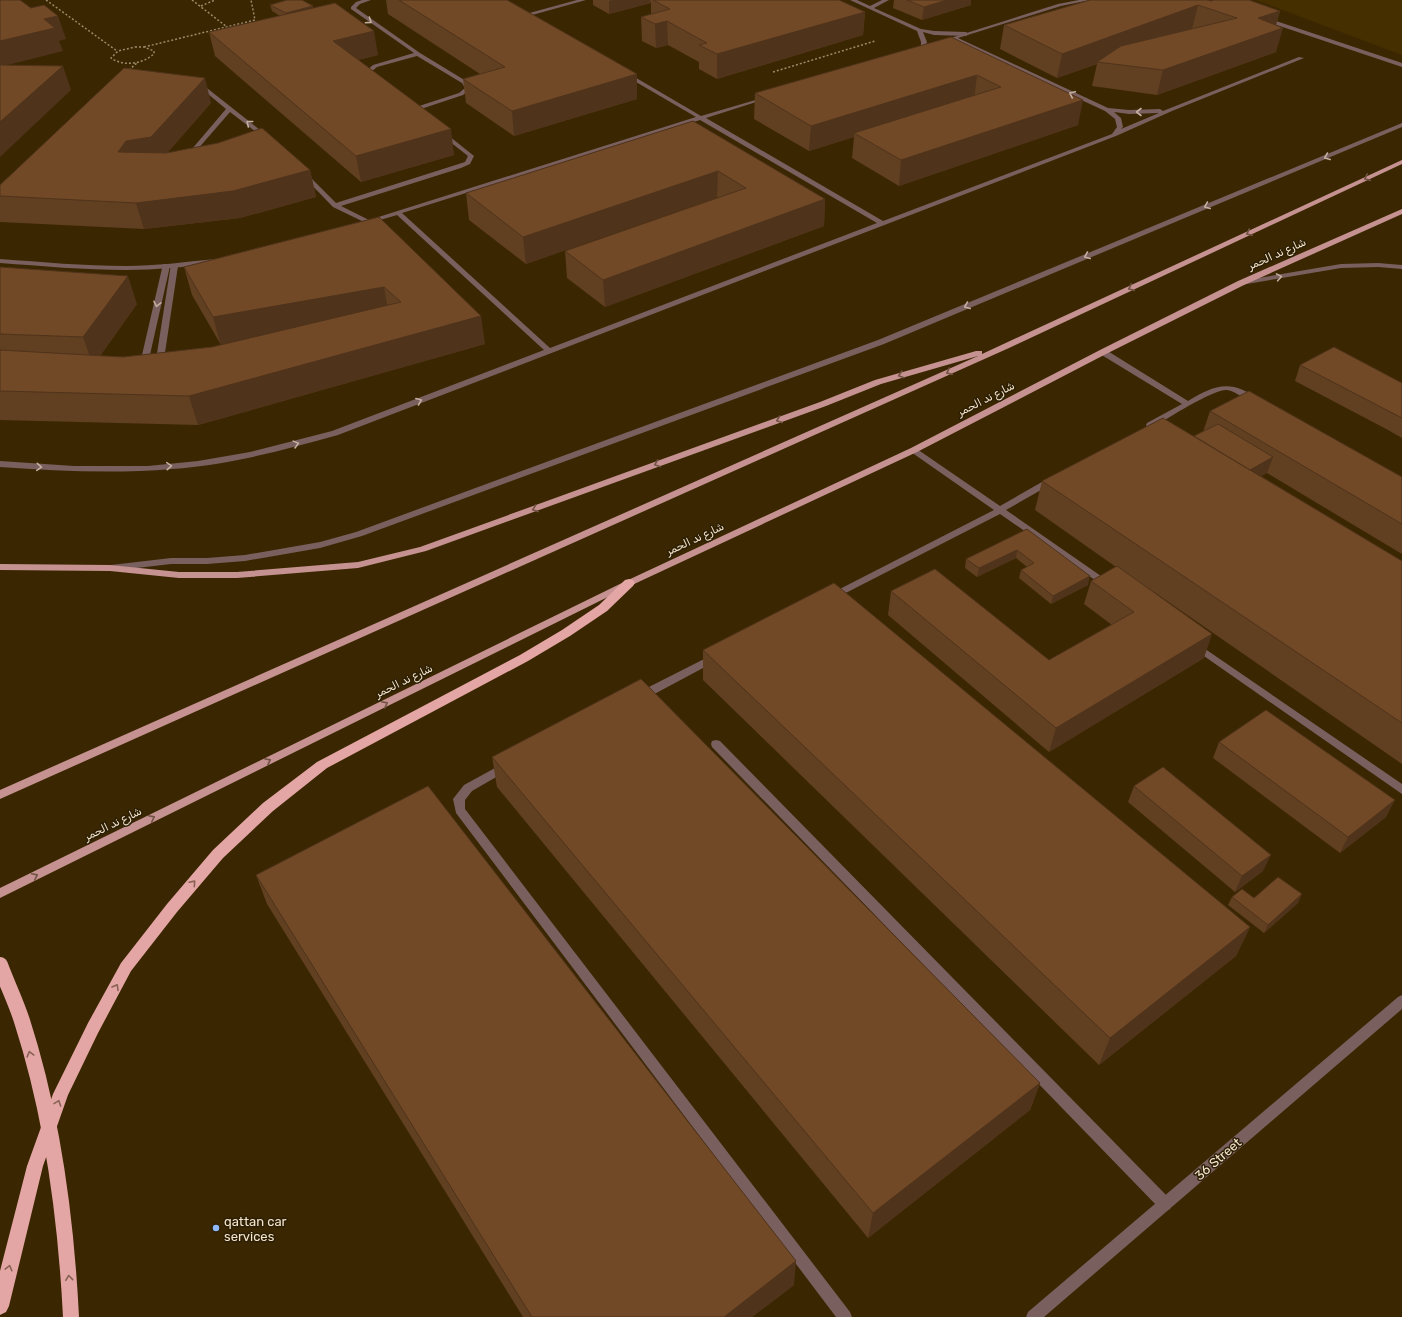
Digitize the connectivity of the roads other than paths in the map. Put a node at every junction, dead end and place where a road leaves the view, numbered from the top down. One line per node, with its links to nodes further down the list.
1 (368, 0): 18 (street, one-way to 18)
2 (583, 0): 10 (street)
3 (853, 0): 8 (street)
4 (886, 0): 8 (street)
5 (1069, 0): 7 (street)
6 (1087, 0): 7 (street)
7 (1060, 5): 14 (street)
8 (870, 8): 13 (street)
9 (518, 12): 10 (street)
10 (525, 15): 12 (street)
11 (1259, 17): 20 (street)
12 (532, 19)
13 (919, 30): 14 (street); 16 (street)
14 (966, 34): 15 (street)
15 (953, 38): 16 (street); 28 (street, one-way to 15)
16 (923, 47): 17 (street)
17 (916, 50)
18 (418, 54): 27 (street); 27 (street)
19 (1300, 58): 29 (street)
20 (1389, 61): 21 (street); 23 (street)
21 (1402, 65)
22 (620, 71): 31 (street)
23 (1402, 72)
24 (189, 82): 26 (street)
25 (774, 94): 31 (street)
26 (230, 108): 35 (street, one-way to 26); 37 (street)
27 (412, 110): 30 (street)
28 (1107, 110): 29 (street, one-way to 28); 34 (street)
29 (1170, 110): 34 (street)
30 (418, 115)
31 (702, 117): 41 (street); 43 (street)
32 (1402, 125): 64 (street, one-way to 64)
33 (437, 129): 39 (street)
34 (1114, 135): 43 (street)
35 (273, 143)
36 (1402, 162): 51 (main road, one-way to 51)
37 (186, 164)
38 (300, 169): 39 (street)
39 (335, 206): 42 (street)
40 (1402, 211): 50 (main road, شارع ند الحمر)
41 (398, 212): 42 (street); 52 (street)
42 (368, 222): 44 (street)
43 (881, 223): 52 (street)
44 (361, 224)
45 (224, 260): 48 (street)
46 (0, 261): 47 (street)
47 (166, 266): 48 (street); 55 (street, one-way to 55)
48 (174, 266): 54 (street)
49 (1402, 267): 50 (street, one-way to 49)
50 (1241, 283): 53 (main road, شارع ند الحمر)
51 (1006, 346): 64 (main road, one-way to 64); 74 (main road, one-way to 74)
52 (549, 351): 60 (street, one-way to 52)
53 (1103, 352): 56 (street); 59 (main road, شارع ند الحمر)
54 (159, 370)
55 (142, 373)
56 (1188, 404): 57 (street); 58 (street)
57 (1262, 404)
58 (1140, 431)
59 (914, 450): 62 (street); 65 (main road, شارع ند الحمر)
60 (0, 464)
61 (1063, 474): 62 (street)
62 (1000, 510): 66 (street); 67 (street)
63 (0, 567): 64 (main road)
64 (110, 568)
65 (629, 584): 75 (main road, شارع ند الحمر, one-way to 65); 79 (highway, one-way to 65)
66 (1117, 591)
67 (824, 601)
68 (1188, 641): 73 (street)
69 (726, 652): 70 (street)
70 (634, 699)
71 (716, 744): 78 (street)
72 (514, 762): 81 (street)
73 (1402, 790)
74 (0, 796)
75 (0, 893)
76 (0, 965): 80 (highway, one-way to 76, bridge)
77 (1402, 1001): 78 (street, 36 Street)
78 (1164, 1204): 82 (street, 36 Street)
79 (0, 1306)
80 (72, 1317)
81 (845, 1317)
82 (1033, 1317)

